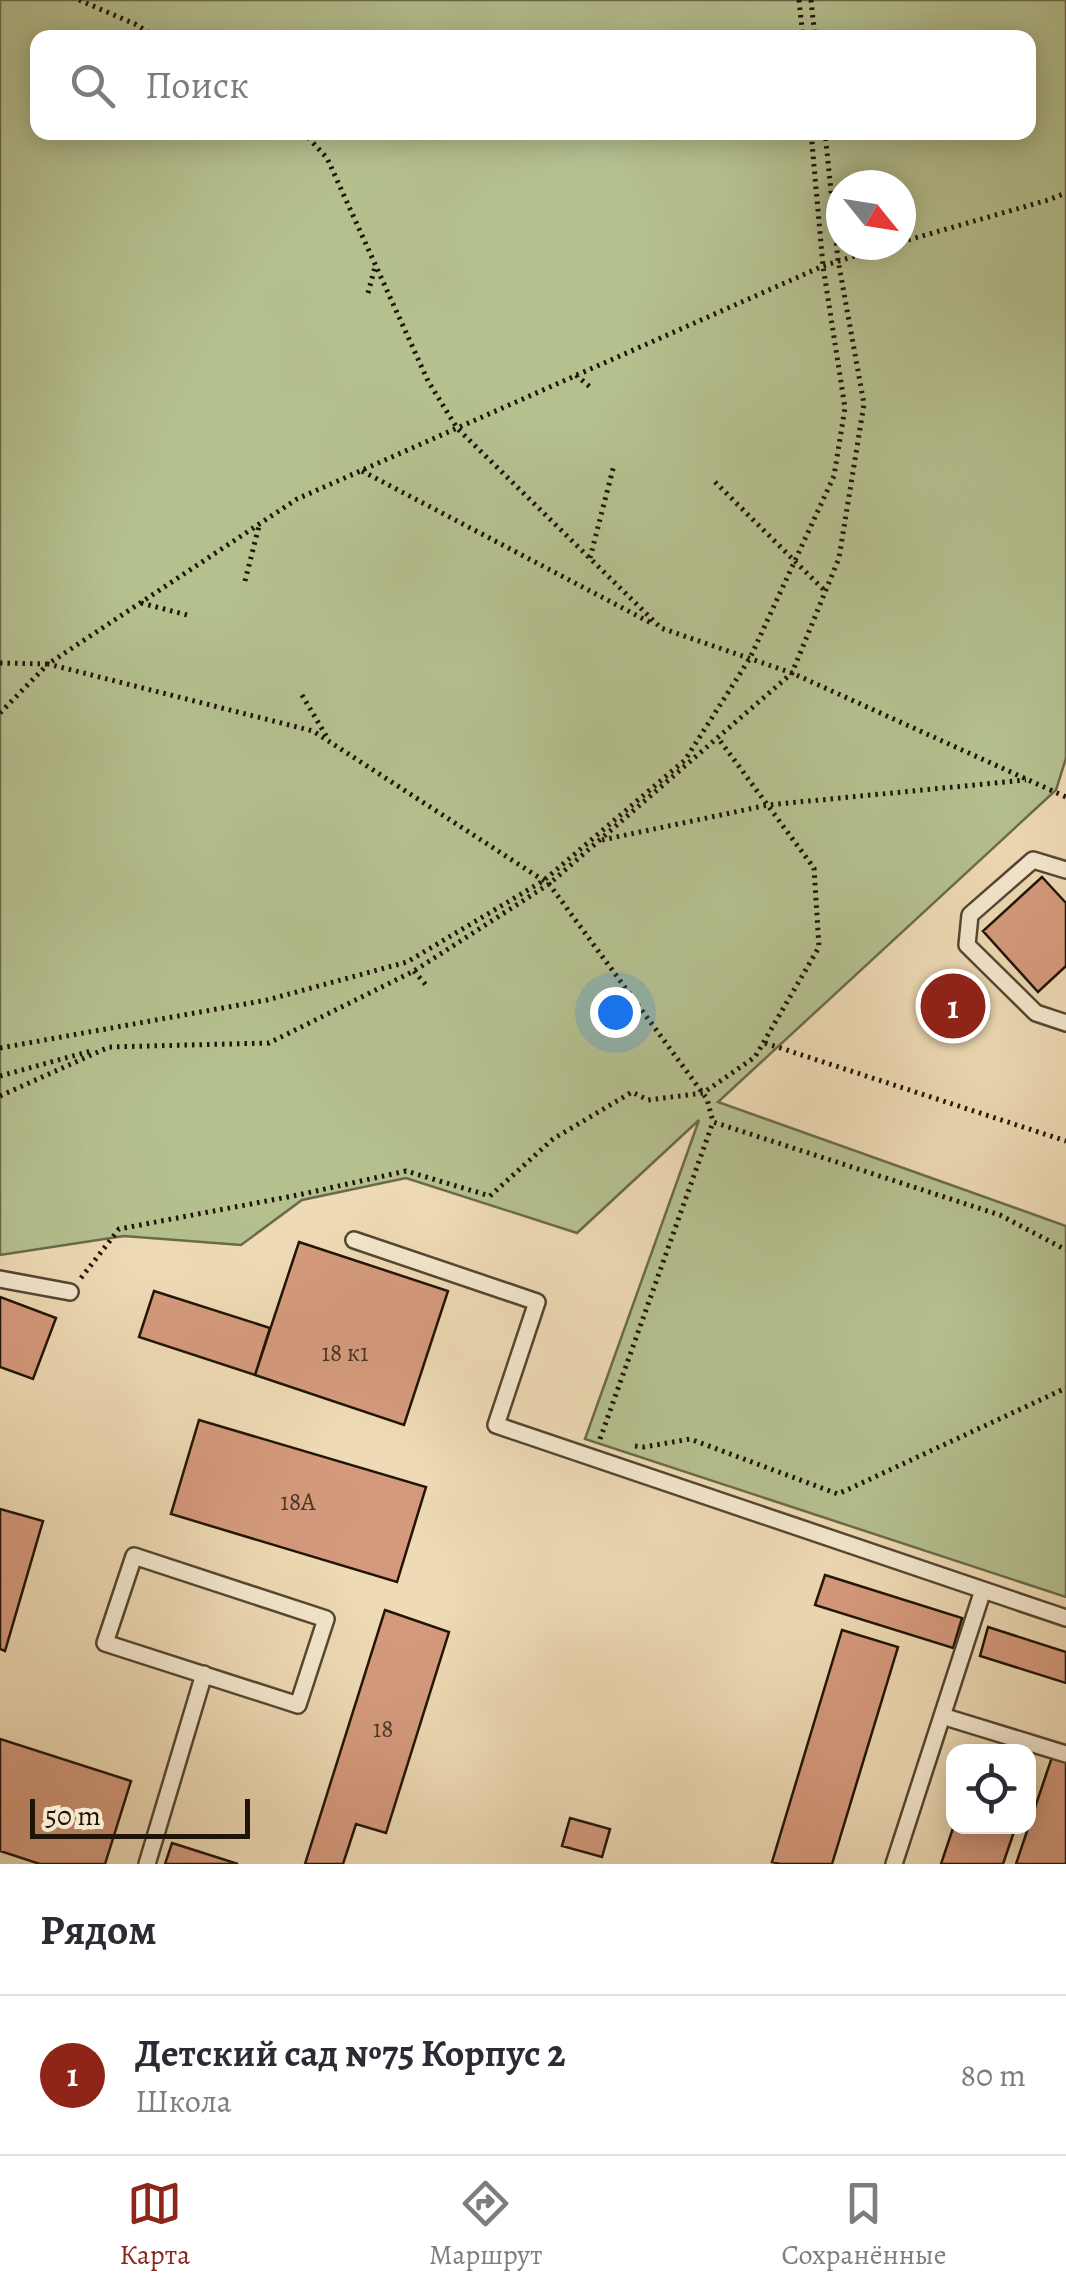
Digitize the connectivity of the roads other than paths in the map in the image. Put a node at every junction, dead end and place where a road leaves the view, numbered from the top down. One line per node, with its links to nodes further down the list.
1 (1066, 870): 2 (lane)
2 (1066, 1023)
3 (354, 1240): 6 (lane)
4 (0, 1279): 5 (lane)
5 (70, 1292)
6 (983, 1590): 7 (lane); 9 (lane)
7 (1066, 1618)
8 (204, 1674): 8 (lane); 11 (lane)
9 (942, 1716): 10 (lane); 12 (lane)
10 (1066, 1754)
11 (147, 1864)
12 (894, 1864)

